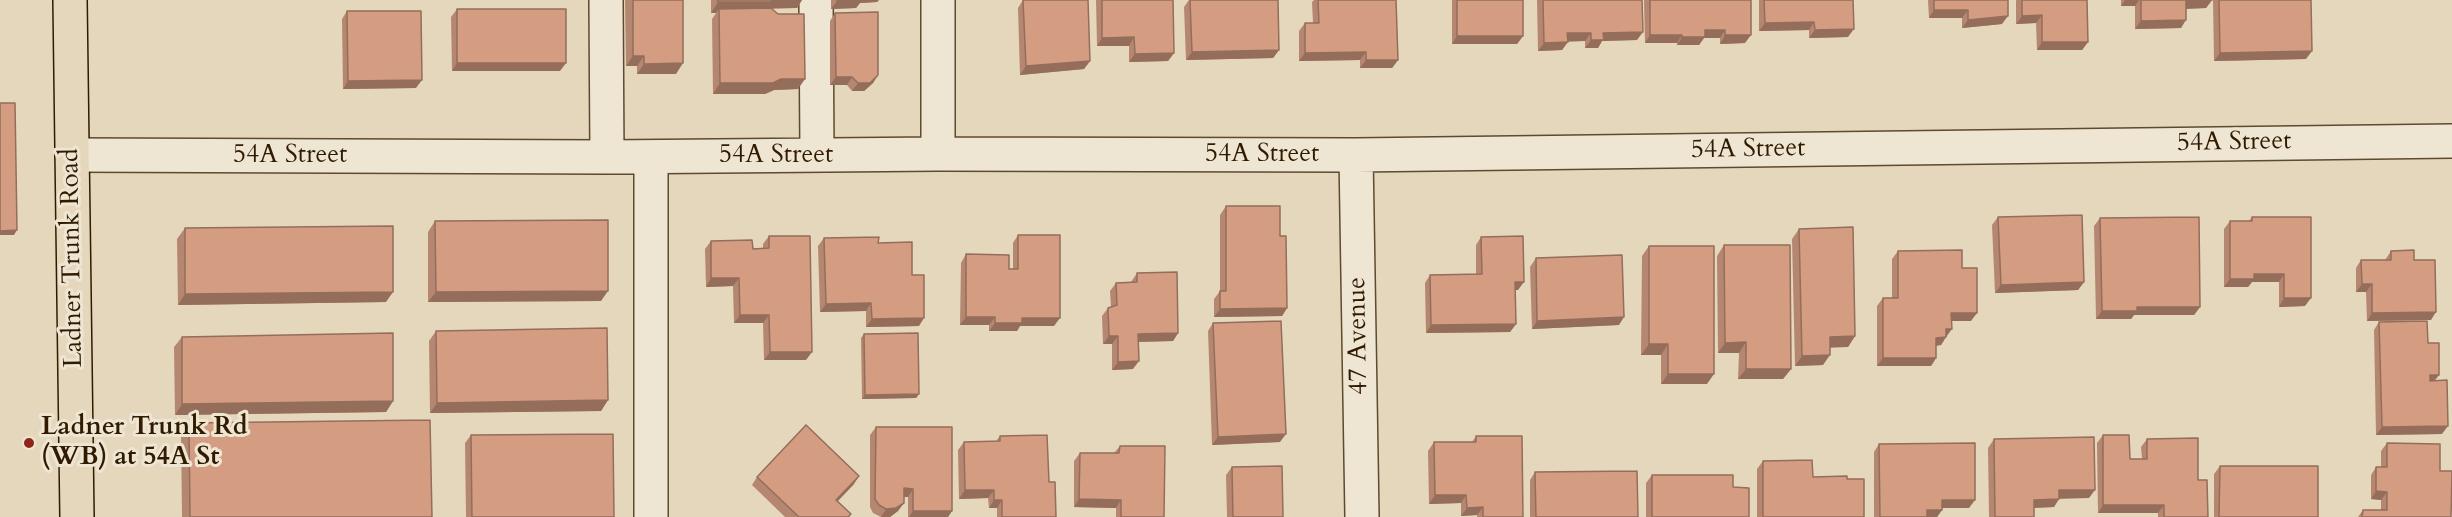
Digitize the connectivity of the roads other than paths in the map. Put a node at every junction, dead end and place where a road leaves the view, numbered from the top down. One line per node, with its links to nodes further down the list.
1 (70, 0): 7 (main road, Ladner Trunk Road)
2 (606, 0): 11 (street)
3 (816, 0): 8 (street)
4 (938, 0): 6 (street)
5 (2452, 141): 9 (street, 54A Street)
6 (938, 154): 8 (street, 54A Street); 9 (street, 54A Street)
7 (72, 155): 11 (street, 54A Street); 12 (main road, Ladner Trunk Road)
8 (817, 155): 10 (street, 54A Street)
9 (1356, 155): 14 (street, 47 Avenue)
10 (651, 157): 11 (street, 54A Street); 13 (street)
11 (608, 158)
12 (76, 517)
13 (651, 517)
14 (1362, 517)

